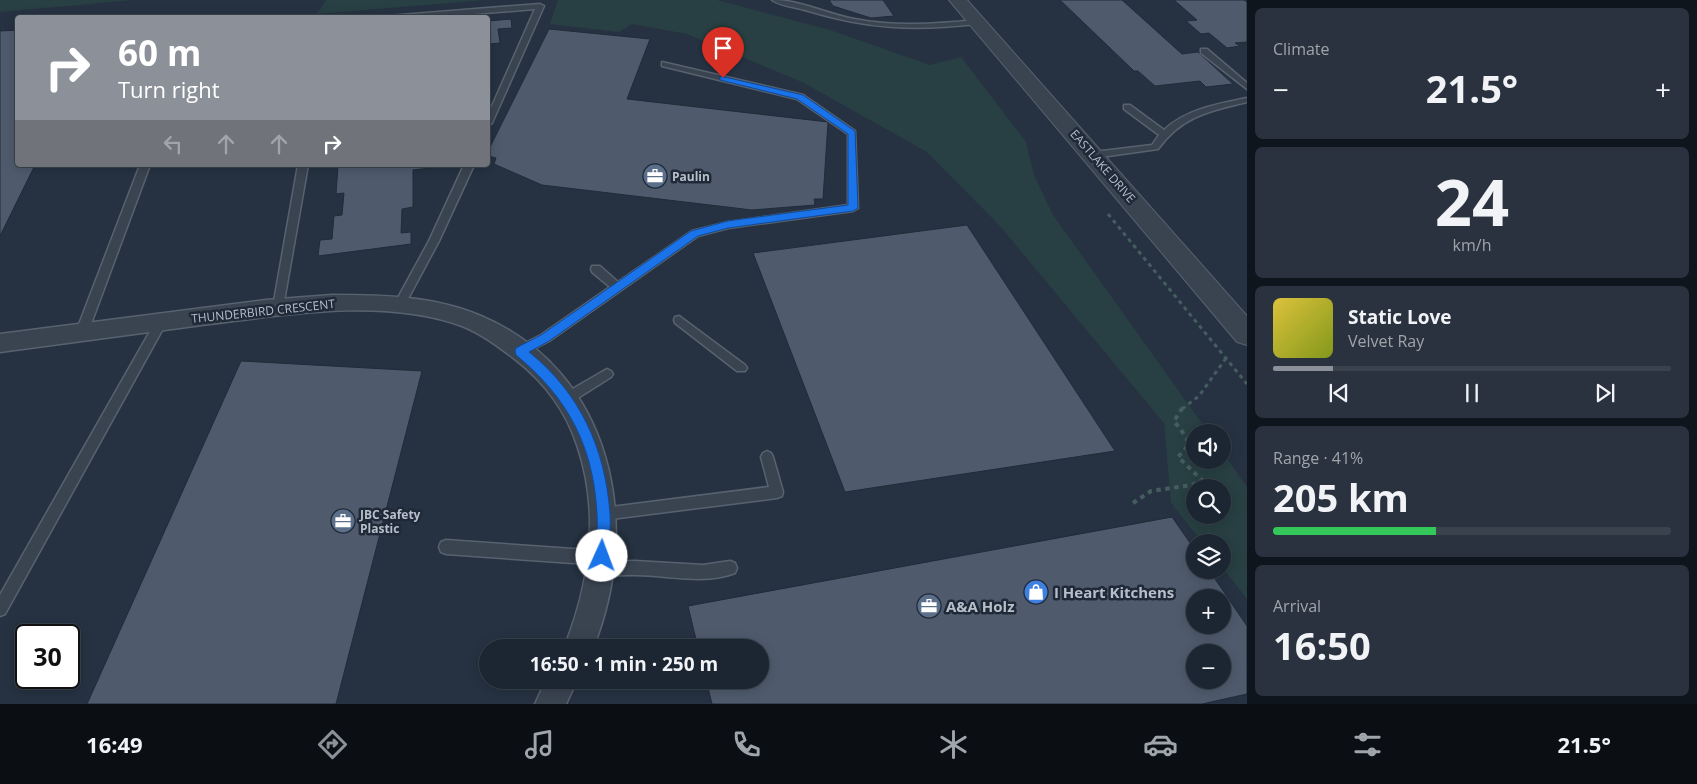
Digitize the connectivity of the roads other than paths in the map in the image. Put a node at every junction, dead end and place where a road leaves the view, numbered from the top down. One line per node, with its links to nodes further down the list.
1 (776, 0): 4 (lane)
2 (958, 0): 4 (street, EASTLAKE DRIVE)
3 (420, 15): 10 (lane)
4 (977, 22): 12 (street, EASTLAKE DRIVE)
5 (1204, 51): 7 (lane)
6 (665, 64): 17 (lane)
7 (1247, 87)
8 (1247, 100): 11 (lane)
9 (1127, 107): 11 (lane)
10 (490, 119)
11 (1164, 134): 12 (lane)
12 (1094, 155): 23 (street, EASTLAKE DRIVE)
13 (144, 167): 22 (lane)
14 (303, 167): 19 (lane)
15 (468, 167): 18 (lane)
16 (596, 269): 17 (lane)
17 (617, 287): 25 (lane)
18 (399, 305): 19 (street, THUNDERBIRD CRESCENT); 25 (street, THUNDERBIRD CRESCENT)
19 (278, 307): 21 (street, THUNDERBIRD CRESCENT)
20 (679, 320): 26 (lane)
21 (161, 322): 22 (street, THUNDERBIRD CRESCENT); 34 (lane)
22 (82, 332): 24 (street, THUNDERBIRD CRESCENT)
23 (1247, 334)
24 (0, 343)
25 (520, 351): 28 (street, THUNDERBIRD CRESCENT)
26 (741, 368)
27 (607, 374): 28 (lane)
28 (566, 399): 30 (street, THUNDERBIRD CRESCENT)
29 (767, 457): 30 (lane)
30 (604, 514): 32 (street, THUNDERBIRD CRESCENT)
31 (446, 547): 32 (lane)
32 (601, 562): 33 (lane); 35 (street, THUNDERBIRD CRESCENT)
33 (730, 568)
34 (0, 609)
35 (581, 639)
36 (558, 689): 37 (street)
37 (550, 704)

